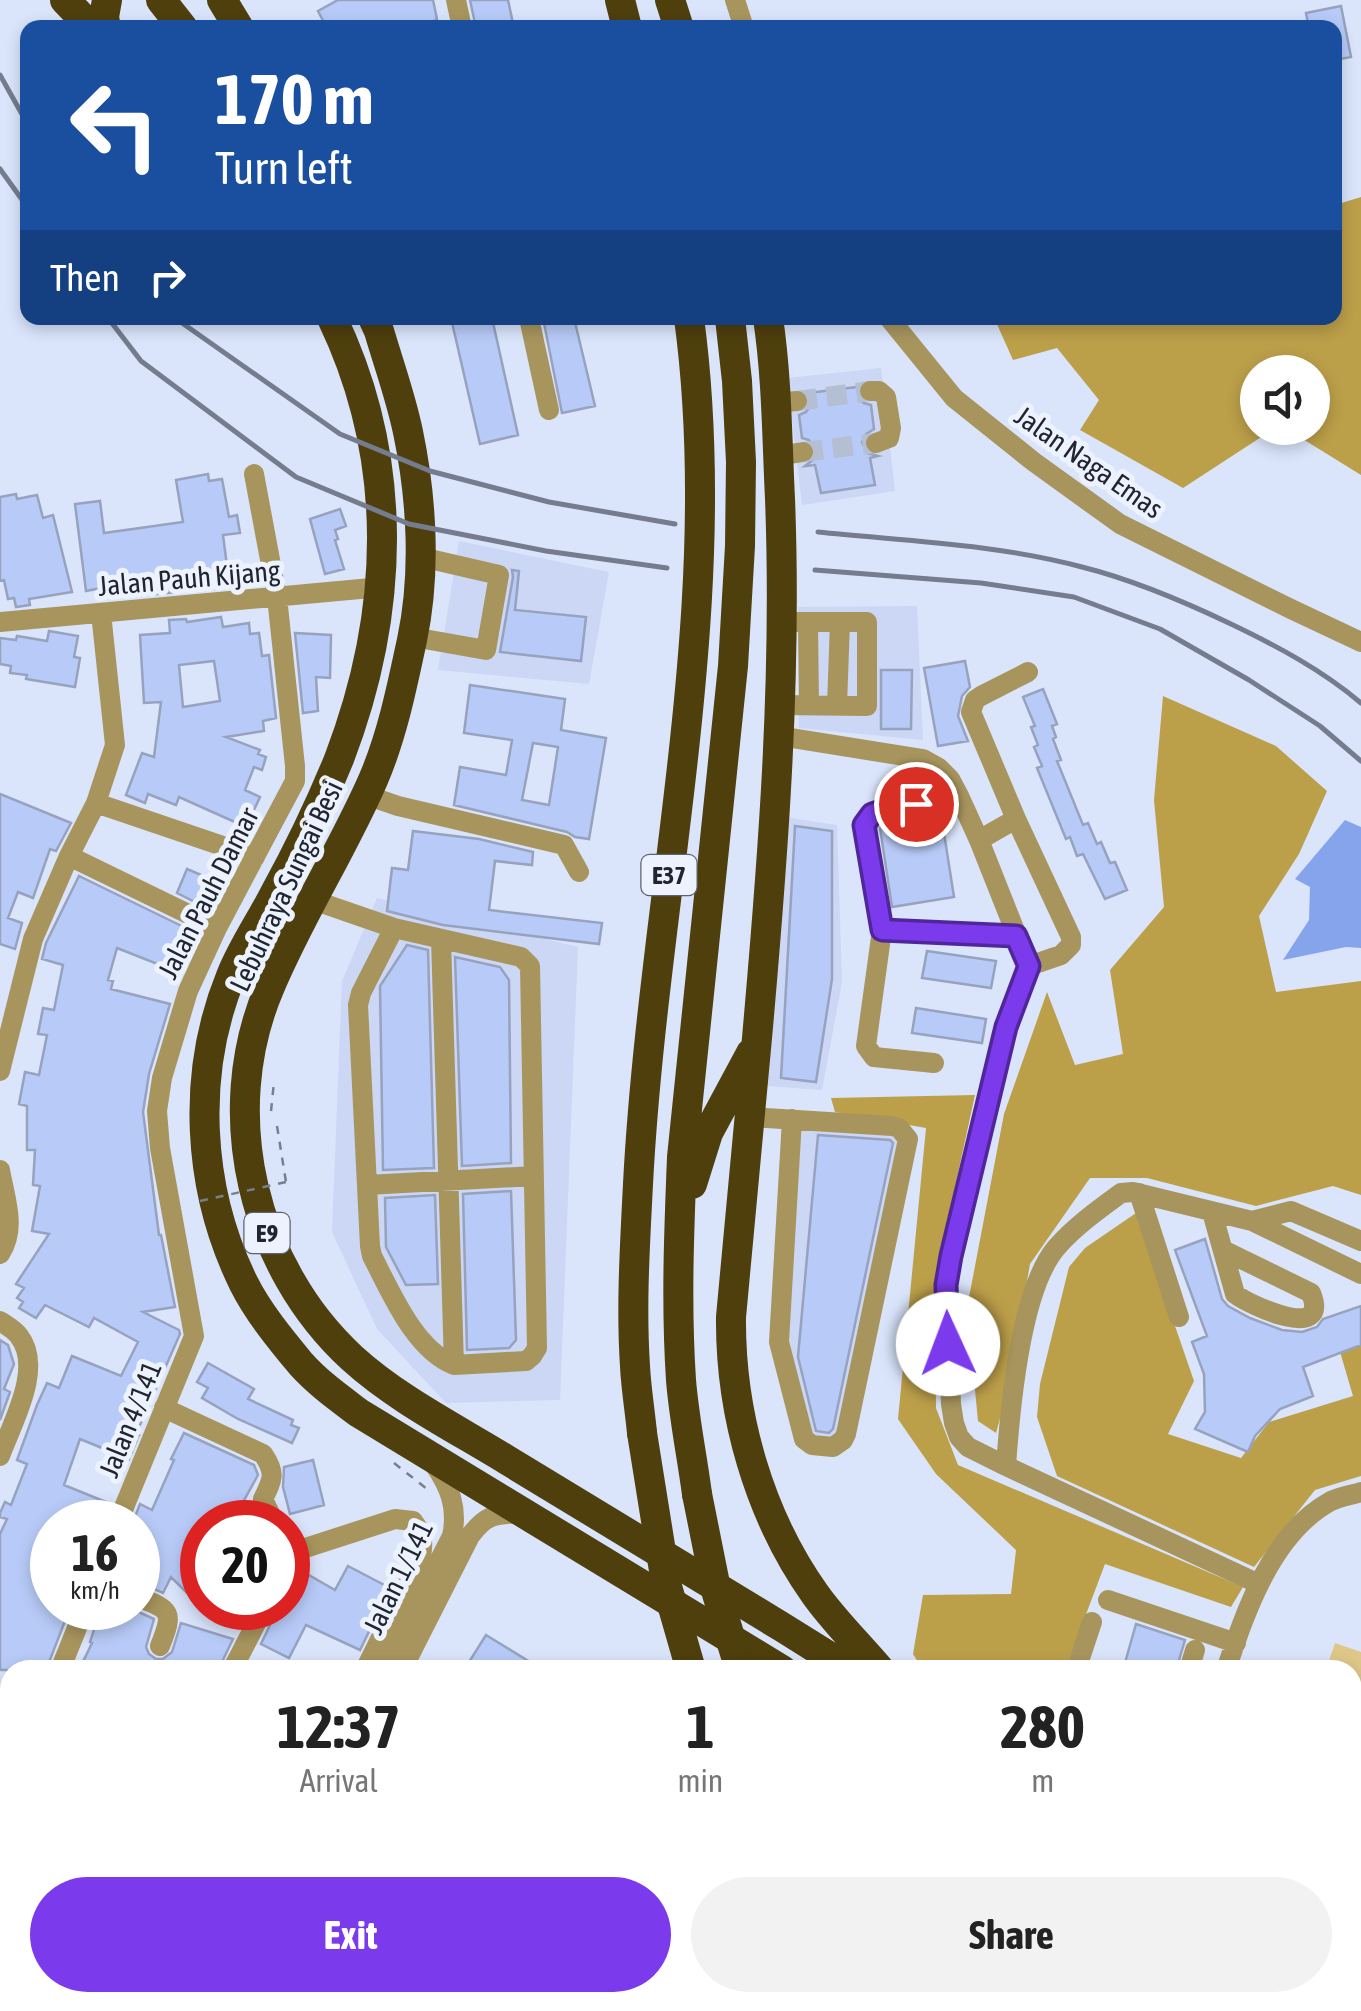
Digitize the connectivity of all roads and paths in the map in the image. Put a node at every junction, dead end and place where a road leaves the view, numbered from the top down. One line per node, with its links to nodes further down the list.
1 (65, 0): 3 (highway)
2 (161, 0): 4 (highway)
3 (84, 20)
4 (177, 20)
5 (336, 325): 19 (highway, Lebuhraya Sungai Besi / E9)
6 (376, 325): 15 (highway, Lebuhraya Sungai Besi / E9)
7 (398, 325): 15 (highway)
8 (531, 325): 14 (street)
9 (690, 325): 93 (highway, E37, bridge)
10 (731, 325): 62 (highway, E37)
11 (769, 325): 24 (highway)
12 (895, 325): 21 (street, Jalan Naga Emas)
13 (870, 391): 16 (street)
14 (550, 410)
15 (408, 432): 18 (highway, Lebuhraya Sungai Besi / E9)
16 (876, 443)
17 (254, 474): 20 (street, Jalan Pauh Damar)
18 (421, 557): 26 (highway, Lebuhraya Sungai Besi / E9); 26 (street)
19 (382, 587): 20 (street, Jalan Pauh Kijang); 72 (highway, Lebuhraya Sungai Besi / E9)
20 (277, 597): 22 (street, Jalan Pauh Kijang); 39 (street, Jalan Pauh Damar)
21 (1290, 609): 27 (street, Jalan Naga Emas); 28 (street, Jalan Naga Emas)
22 (101, 613): 23 (street, Jalan Pauh Kijang); 34 (street)
23 (0, 622)
24 (795, 622): 25 (street); 30 (highway)
25 (840, 622): 31 (street); 31 (street)
26 (413, 636): 33 (highway, Lebuhraya Sungai Besi / E9)
27 (1361, 642)
28 (1361, 654)
29 (1028, 672): 36 (street)
30 (795, 705): 31 (street); 32 (highway)
31 (837, 706)
32 (779, 736): 37 (street); 48 (highway)
33 (366, 795): 40 (street); 41 (highway, Lebuhraya Sungai Besi / E9)
34 (96, 803): 38 (street); 39 (street)
35 (916, 804): 44 (street)
36 (1016, 819): 37 (street); 47 (street)
37 (979, 840): 45 (street)
38 (69, 856): 42 (street); 50 (street)
39 (256, 856): 42 (street, Jalan Pauh Damar)
40 (579, 872)
41 (313, 900): 43 (street); 96 (highway, Lebuhraya Sungai Besi / E9)
42 (216, 928): 69 (street, Jalan Pauh Damar)
43 (394, 928): 46 (street); 57 (street)
44 (882, 930): 45 (street); 49 (street)
45 (1016, 936): 47 (street)
46 (441, 939): 55 (street); 56 (street)
47 (1029, 966): 74 (street)
48 (757, 1042): 51 (highway); 62 (highway)
49 (934, 1063)
50 (0, 1071)
51 (751, 1117): 52 (street); 97 (highway)
52 (792, 1118): 52 (street)
53 (276, 1126): 59 (path, bridge)
54 (0, 1170): 65 (street)
55 (534, 1176): 56 (street); 70 (street)
56 (449, 1180): 57 (street); 70 (street)
57 (367, 1184): 70 (street)
58 (1139, 1193): 60 (street); 67 (street); 74 (street)
59 (200, 1201)
60 (1212, 1212): 61 (street); 64 (street)
61 (1252, 1221): 63 (street); 66 (street)
62 (679, 1226): 94 (highway, E37, bridge)
63 (1361, 1242)
64 (1224, 1251)
65 (0, 1254)
66 (1361, 1274)
67 (1179, 1317)
68 (0, 1321): 73 (street)
69 (194, 1336): 71 (street, Jalan 4/141)
70 (454, 1365)
71 (164, 1408): 76 (street, Jalan 4/141); 77 (street)
72 (427, 1454): 78 (highway, Lebuhraya Sungai Besi / E9); 91 (street, Jalan 1/141)
73 (0, 1456)
74 (1006, 1466): 80 (street)
75 (1361, 1492): 80 (street)
76 (127, 1500)
77 (264, 1500)
78 (526, 1513): 92 (street, Jalan 1/141); 95 (highway, Lebuhraya Sungai Besi / E9)
79 (310, 1546): 90 (street, Jalan 1/141)
80 (1259, 1584): 86 (street)
81 (1108, 1600): 86 (street)
82 (160, 1606): 87 (street)
83 (1092, 1622): 98 (street)
84 (76, 1630): 88 (street)
85 (253, 1630): 89 (street)
86 (1236, 1643): 99 (street)
87 (160, 1646)
88 (64, 1660)
89 (237, 1660)
90 (370, 1660)
91 (388, 1660)
92 (407, 1660)
93 (689, 1660)
94 (737, 1660)
95 (766, 1660)
96 (832, 1660)
97 (871, 1660)
98 (1079, 1660)
99 (1230, 1660)

